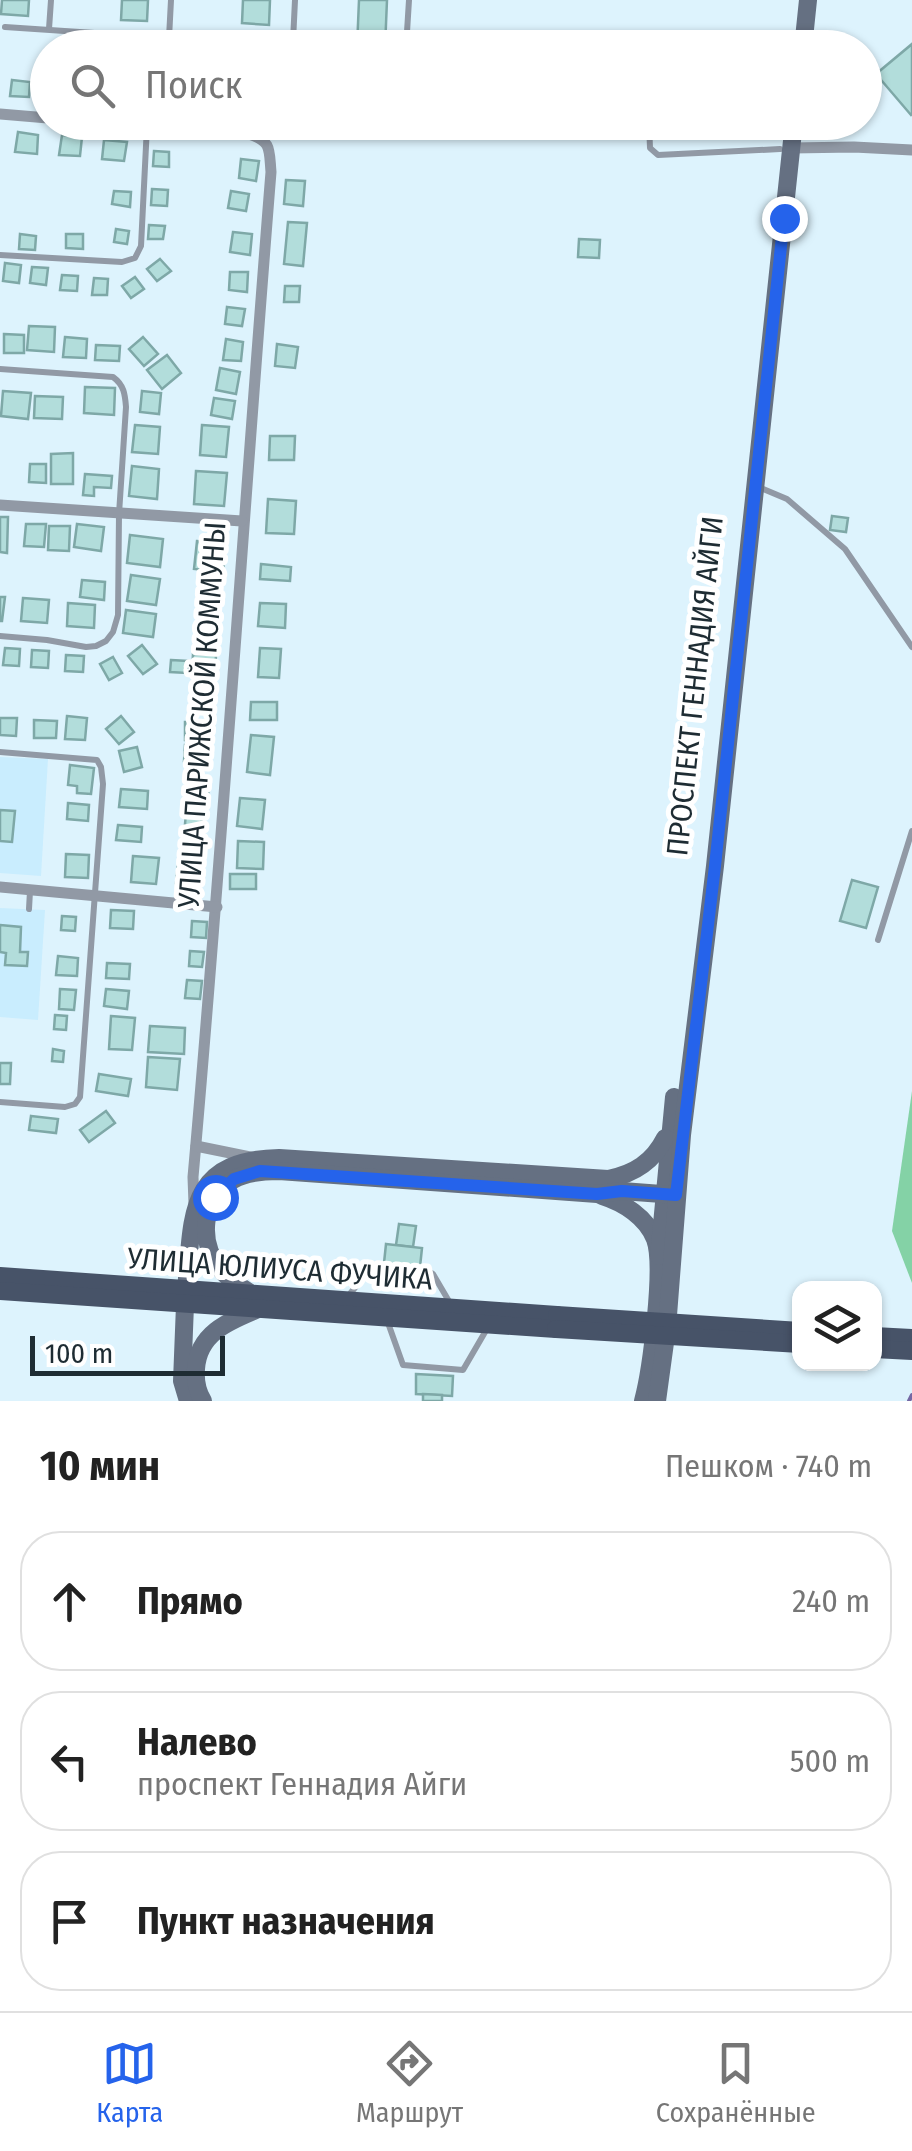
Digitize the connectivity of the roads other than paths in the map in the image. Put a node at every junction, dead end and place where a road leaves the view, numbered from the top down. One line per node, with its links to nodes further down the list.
1 (51, 0): 8 (lane)
2 (171, 0): 10 (lane)
3 (295, 0): 11 (lane)
4 (409, 0): 12 (lane)
5 (796, 0): 13 (main road)
6 (808, 0): 14 (main road)
7 (5, 27): 8 (lane)
8 (49, 29): 9 (lane)
9 (62, 30)
10 (169, 30)
11 (294, 30)
12 (407, 30)
13 (793, 30)
14 (804, 30)
15 (0, 114): 16 (street)
16 (30, 116)
17 (146, 140): 24 (lane)
18 (263, 140): 29 (street, УЛИЦА ПАРИЖСКОЙ КОММУНЫ)
19 (650, 140): 22 (lane)
20 (785, 140): 22 (main road, ПРОСПЕКТ ГЕННАДИЯ АЙГИ)
21 (789, 140): 22 (main road, ПРОСПЕКТ ГЕННАДИЯ АЙГИ)
22 (786, 149): 23 (street); 26 (main road, ПРОСПЕКТ ГЕННАДИЯ АЙГИ); 41 (main road, ПРОСПЕКТ ГЕННАДИЯ АЙГИ)
23 (912, 150)
24 (0, 254)
25 (0, 369): 28 (lane)
26 (755, 486): 31 (lane); 45 (main road, ПРОСПЕКТ ГЕННАДИЯ АЙГИ)
27 (0, 505): 28 (street)
28 (120, 514): 29 (street); 30 (lane)
29 (242, 521): 37 (street, УЛИЦА ПАРИЖСКОЙ КОММУНЫ)
30 (0, 636)
31 (912, 647)
32 (0, 752): 36 (lane)
33 (912, 831): 39 (lane)
34 (0, 887): 35 (street)
35 (30, 889): 36 (street); 38 (lane)
36 (95, 894): 37 (street); 40 (lane)
37 (216, 907): 42 (street, УЛИЦА ПАРИЖСКОЙ КОММУНЫ)
38 (28, 909)
39 (878, 940)
40 (0, 1102)
41 (670, 1128): 43 (main road); 45 (main road, ПРОСПЕКТ ГЕННАДИЯ АЙГИ)
42 (196, 1146): 43 (street); 46 (street, УЛИЦА ПАРИЖСКОЙ КОММУНЫ)
43 (257, 1159): 46 (main road)
44 (597, 1194): 45 (main road); 47 (main road); 52 (main road)
45 (669, 1194): 47 (main road, ПРОСПЕКТ ГЕННАДИЯ АЙГИ); 68 (main road, ПРОСПЕКТ ГЕННАДИЯ АЙГИ)
46 (194, 1212): 50 (main road, УЛИЦА ПАРИЖСКОЙ КОММУНЫ)
47 (659, 1256): 67 (main road, ПРОСПЕКТ ГЕННАДИЯ АЙГИ)
48 (0, 1276): 50 (main road, УЛИЦА ЮЛИУСА ФУЧИКА)
49 (0, 1290): 50 (main road, УЛИЦА ЮЛИУСА ФУЧИКА)
50 (185, 1297): 52 (main road, УЛИЦА ЮЛИУСА ФУЧИКА); 63 (main road, УЛИЦА ПАРИЖСКОЙ КОММУНЫ)
51 (344, 1300): 52 (main road, УЛИЦА ЮЛИУСА ФУЧИКА); 53 (main road, УЛИЦА ЮЛИУСА ФУЧИКА); 53 (lane)
52 (254, 1302): 54 (main road, УЛИЦА ЮЛИУСА ФУЧИКА); 66 (main road)
53 (454, 1308): 55 (main road, УЛИЦА ЮЛИУСА ФУЧИКА)
54 (386, 1318): 56 (main road, УЛИЦА ЮЛИУСА ФУЧИКА); 56 (lane)
55 (557, 1322): 56 (main road, УЛИЦА ЮЛИУСА ФУЧИКА); 57 (main road, bridge); 60 (main road, bridge)
56 (488, 1325)
57 (792, 1331)
58 (882, 1336): 59 (main road)
59 (912, 1338)
60 (792, 1343)
61 (882, 1349): 62 (main road)
62 (912, 1351)
63 (182, 1381): 64 (lane, УЛИЦА ПАРИЖСКОЙ КОММУНЫ); 65 (main road)
64 (178, 1401)
65 (188, 1401)
66 (203, 1401)
67 (642, 1401)
68 (657, 1401)

